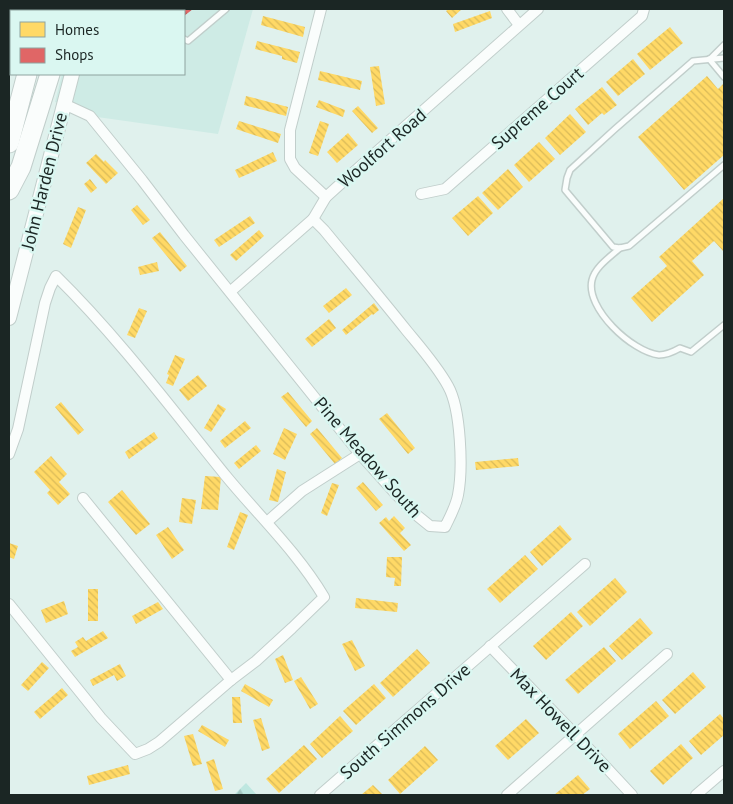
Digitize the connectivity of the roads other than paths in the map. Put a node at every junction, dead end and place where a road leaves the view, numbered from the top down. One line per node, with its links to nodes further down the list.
1 (226, 9): 7 (lane)
2 (322, 9): 20 (street)
3 (507, 9): 6 (street)
4 (538, 9): 6 (street, Woolfort Road)
5 (644, 9): 19 (street, Supreme Court)
6 (519, 25): 20 (street, Woolfort Road)
7 (185, 39)
8 (724, 45): 10 (lane)
9 (724, 58): 10 (lane)
10 (709, 59): 14 (lane); 22 (lane)
11 (27, 75): 16 (highway)
12 (50, 75): 18 (highway)
13 (72, 75): 15 (street, John Harden Drive)
14 (724, 77)
15 (64, 104): 23 (street, Pine Meadow South); 24 (street, John Harden Drive)
16 (9, 143)
17 (724, 166): 22 (lane)
18 (9, 190)
19 (421, 194)
20 (326, 197): 21 (street, Woolfort Road)
21 (313, 219): 23 (street, Woolfort Road); 29 (street, Pine Meadow South)
22 (620, 248): 25 (lane)
23 (231, 291): 29 (street, Pine Meadow South)
24 (9, 318)
25 (724, 324)
26 (9, 422): 27 (street)
27 (18, 429): 28 (street); 31 (street)
28 (9, 454)
29 (360, 454): 31 (street)
30 (83, 498): 36 (street)
31 (267, 522): 36 (street)
32 (585, 564): 34 (street, South Simmons Drive)
33 (9, 604): 36 (street)
34 (490, 646): 37 (street, Max Howell Drive); 39 (street, South Simmons Drive)
35 (667, 654): 37 (street)
36 (231, 680)
37 (576, 735): 40 (street); 41 (street, Max Howell Drive)
38 (724, 771): 42 (street)
39 (320, 795)
40 (507, 795)
41 (632, 795)
42 (696, 795)

